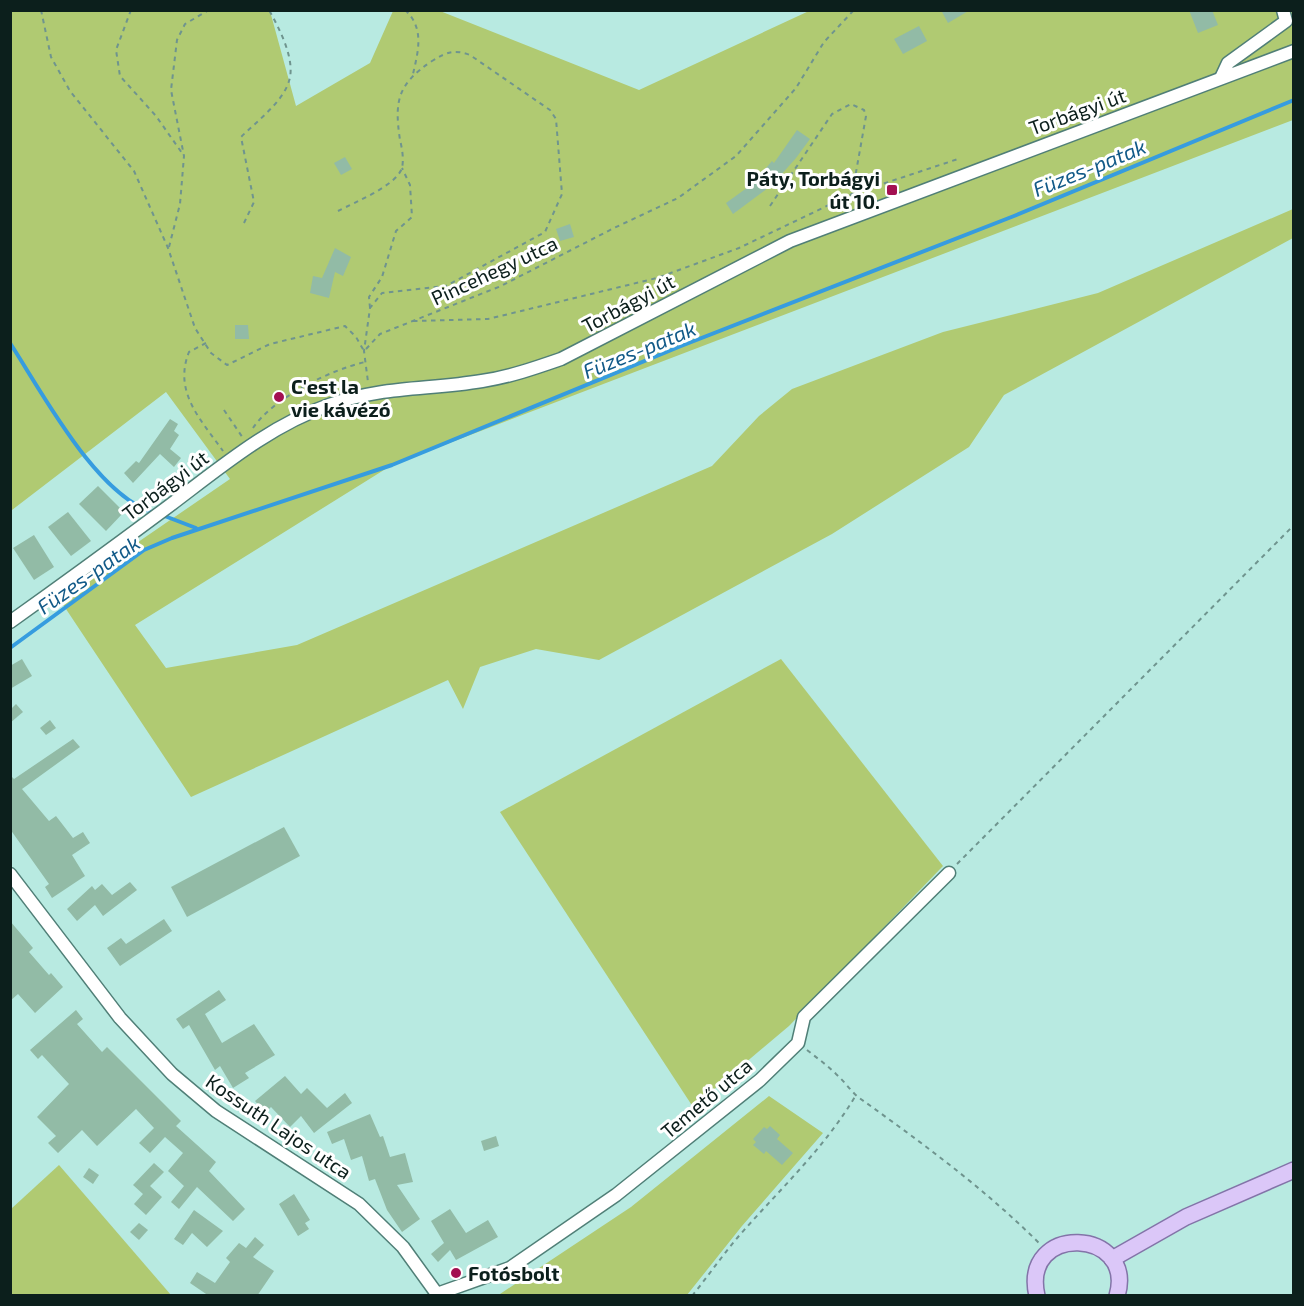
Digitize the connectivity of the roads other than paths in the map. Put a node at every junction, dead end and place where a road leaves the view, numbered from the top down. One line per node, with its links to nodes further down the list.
1 (1283, 10): 3 (street)
2 (1293, 51): 3 (street, Torbágyi út)
3 (1221, 78): 4 (street, Torbágyi út)
4 (10, 622)
5 (949, 873): 9 (street, Temető utca)
6 (10, 874): 9 (street, Kossuth Lajos utca)
7 (1293, 1170): 8 (main road)
8 (1112, 1259): 10 (main road); 11 (main road)
9 (437, 1295)
10 (1037, 1296)
11 (1117, 1296)

